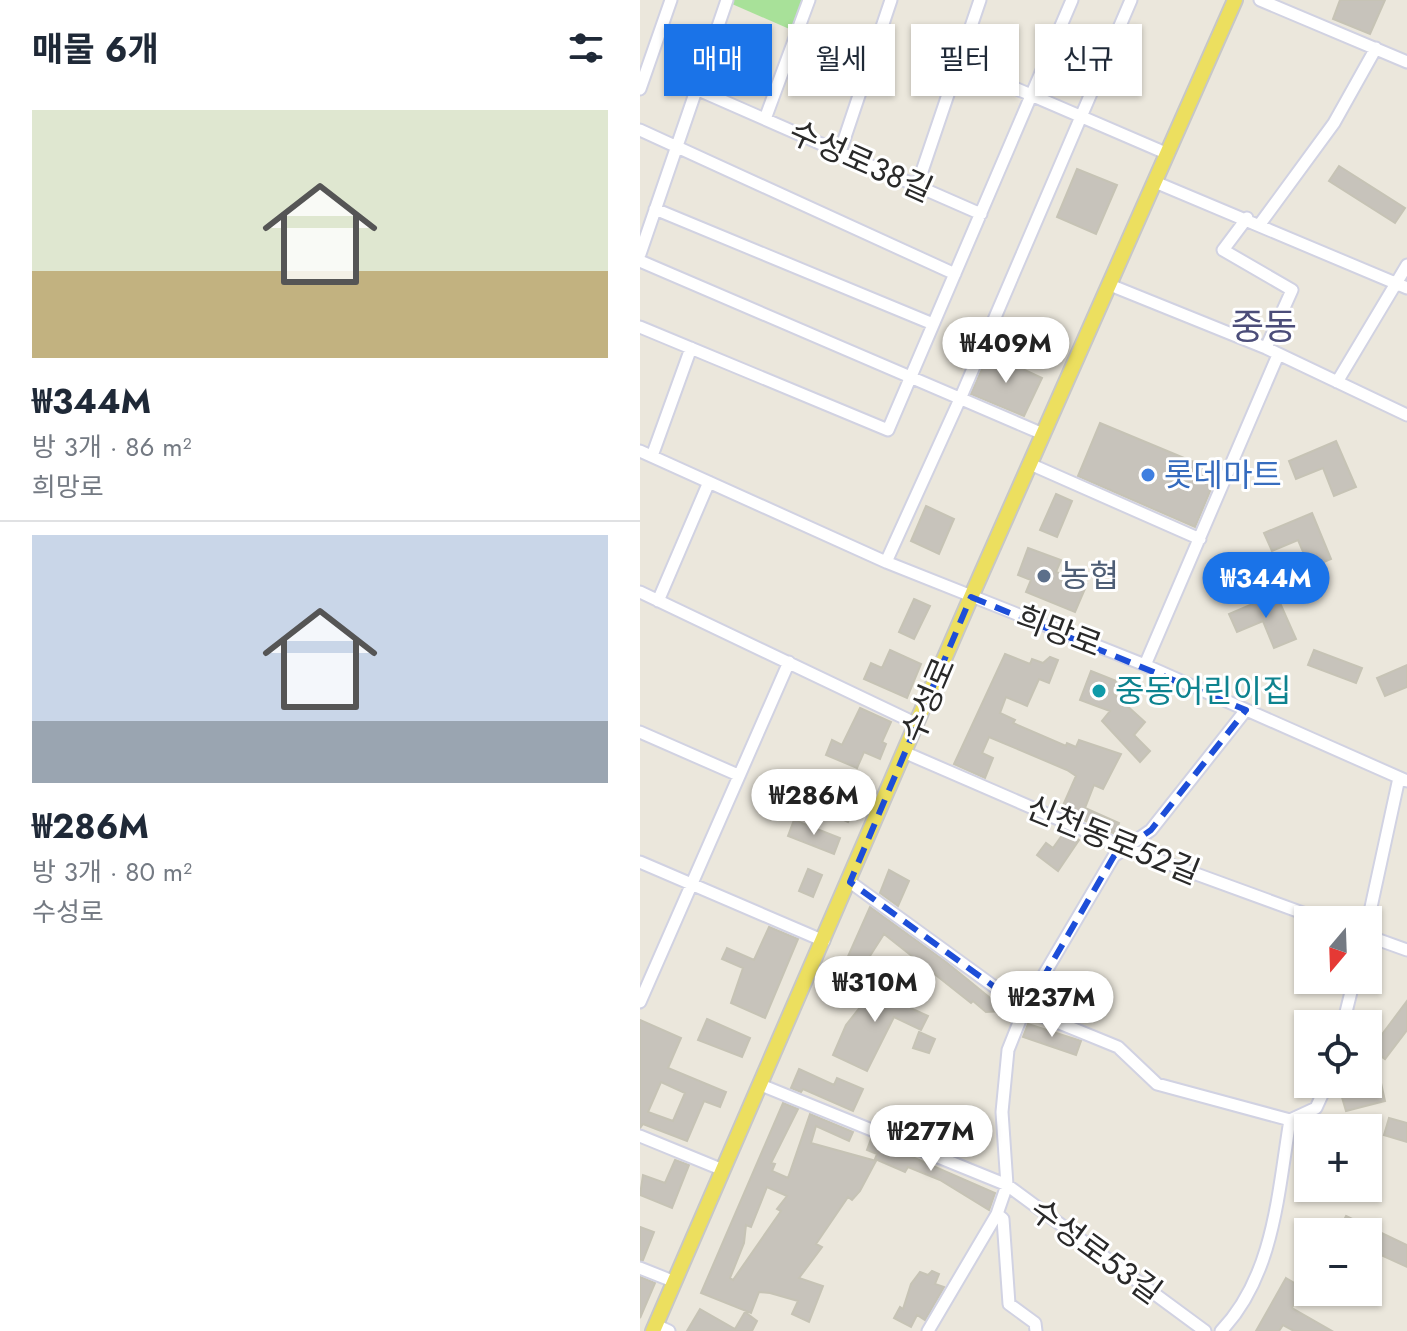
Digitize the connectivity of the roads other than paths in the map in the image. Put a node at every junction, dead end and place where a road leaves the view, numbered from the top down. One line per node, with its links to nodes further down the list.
1 (671, 0): 14 (street)
2 (727, 0): 10 (street)
3 (809, 0): 21 (street)
4 (891, 0): 24 (street)
5 (980, 0): 11 (street)
6 (1072, 0): 16 (street)
7 (1131, 0): 20 (street)
8 (1235, 0): 25 (main road, 수성로)
9 (1260, 0): 12 (street)
10 (719, 24)
11 (972, 24)
12 (1376, 48): 13 (street); 31 (street)
13 (1407, 62)
14 (640, 89)
15 (1019, 89): 16 (street)
16 (1032, 94): 20 (street); 29 (street)
17 (694, 96): 23 (street)
18 (712, 96): 21 (street, 수성로38길)
19 (948, 96): 27 (street)
20 (1081, 117): 25 (street); 45 (street)
21 (765, 119): 24 (street, 수성로38길)
22 (640, 130): 23 (street, 수성로38길)
23 (677, 147): 28 (street); 35 (street, 수성로38길)
24 (840, 152): 27 (street, 수성로38길)
25 (1168, 154): 26 (main road, 수성로)
26 (1155, 182): 30 (street); 36 (main road, 수성로)
27 (917, 186): 29 (street, 수성로38길)
28 (655, 209): 32 (street); 38 (street)
29 (981, 214): 35 (street)
30 (1247, 218): 31 (street); 41 (street)
31 (1260, 224): 37 (street)
32 (640, 254)
33 (640, 261): 43 (street)
34 (1407, 265): 37 (street)
35 (955, 274): 38 (street)
36 (1110, 285): 41 (street); 47 (main road, 수성로)
37 (1402, 286): 44 (street)
38 (933, 324): 43 (street)
39 (640, 327): 40 (street)
40 (691, 348): 43 (street); 48 (street)
41 (1266, 348): 42 (street)
42 (1278, 355): 44 (street); 51 (street)
43 (911, 377): 45 (street)
44 (1337, 382): 46 (street)
45 (960, 399): 47 (street); 52 (street)
46 (1407, 415)
47 (1043, 434): 49 (main road, 수성로)
48 (646, 454): 50 (street, 희망로)
49 (1030, 464): 51 (street); 54 (main road, 수성로)
50 (709, 482): 52 (street, 희망로); 55 (street)
51 (1200, 539): 57 (street)
52 (886, 562): 54 (street, 희망로)
53 (640, 592): 55 (street)
54 (971, 597): 57 (street, 희망로); 59 (main road, 수성로)
55 (658, 601): 56 (street)
56 (789, 662): 59 (street); 62 (street)
57 (1145, 665): 58 (street, 희망로)
58 (1246, 710): 63 (street, 희망로); 64 (street)
59 (917, 724): 61 (main road, 수성로)
60 (640, 732): 62 (street)
61 (906, 753): 64 (street, 신천동로52길); 66 (main road, 수성로)
62 (738, 775): 67 (street)
63 (1403, 780): 68 (street)
64 (1125, 848): 69 (street, 신천동로52길); 74 (street)
65 (640, 862): 67 (street)
66 (850, 882): 70 (main road, 수성로); 74 (street)
67 (691, 884): 70 (street); 73 (street)
68 (1372, 906)
69 (1294, 910)
70 (824, 941): 75 (main road, 수성로)
71 (1382, 941): 72 (street)
72 (1407, 950)
73 (640, 1001)
74 (1025, 1009): 77 (street); 80 (street)
75 (761, 1085): 79 (main road, 수성로); 80 (street, 수성로53길)
76 (1321, 1098): 77 (street)
77 (1290, 1120): 88 (street)
78 (640, 1136): 79 (street)
79 (723, 1170): 83 (main road, 수성로)
80 (1007, 1185): 81 (street); 87 (street, 수성로53길)
81 (997, 1214): 85 (street); 86 (street)
82 (640, 1268): 83 (street)
83 (675, 1282): 84 (main road, 수성로)
84 (659, 1329)
85 (928, 1331)
86 (1036, 1331)
87 (1205, 1331)
88 (1221, 1331)

